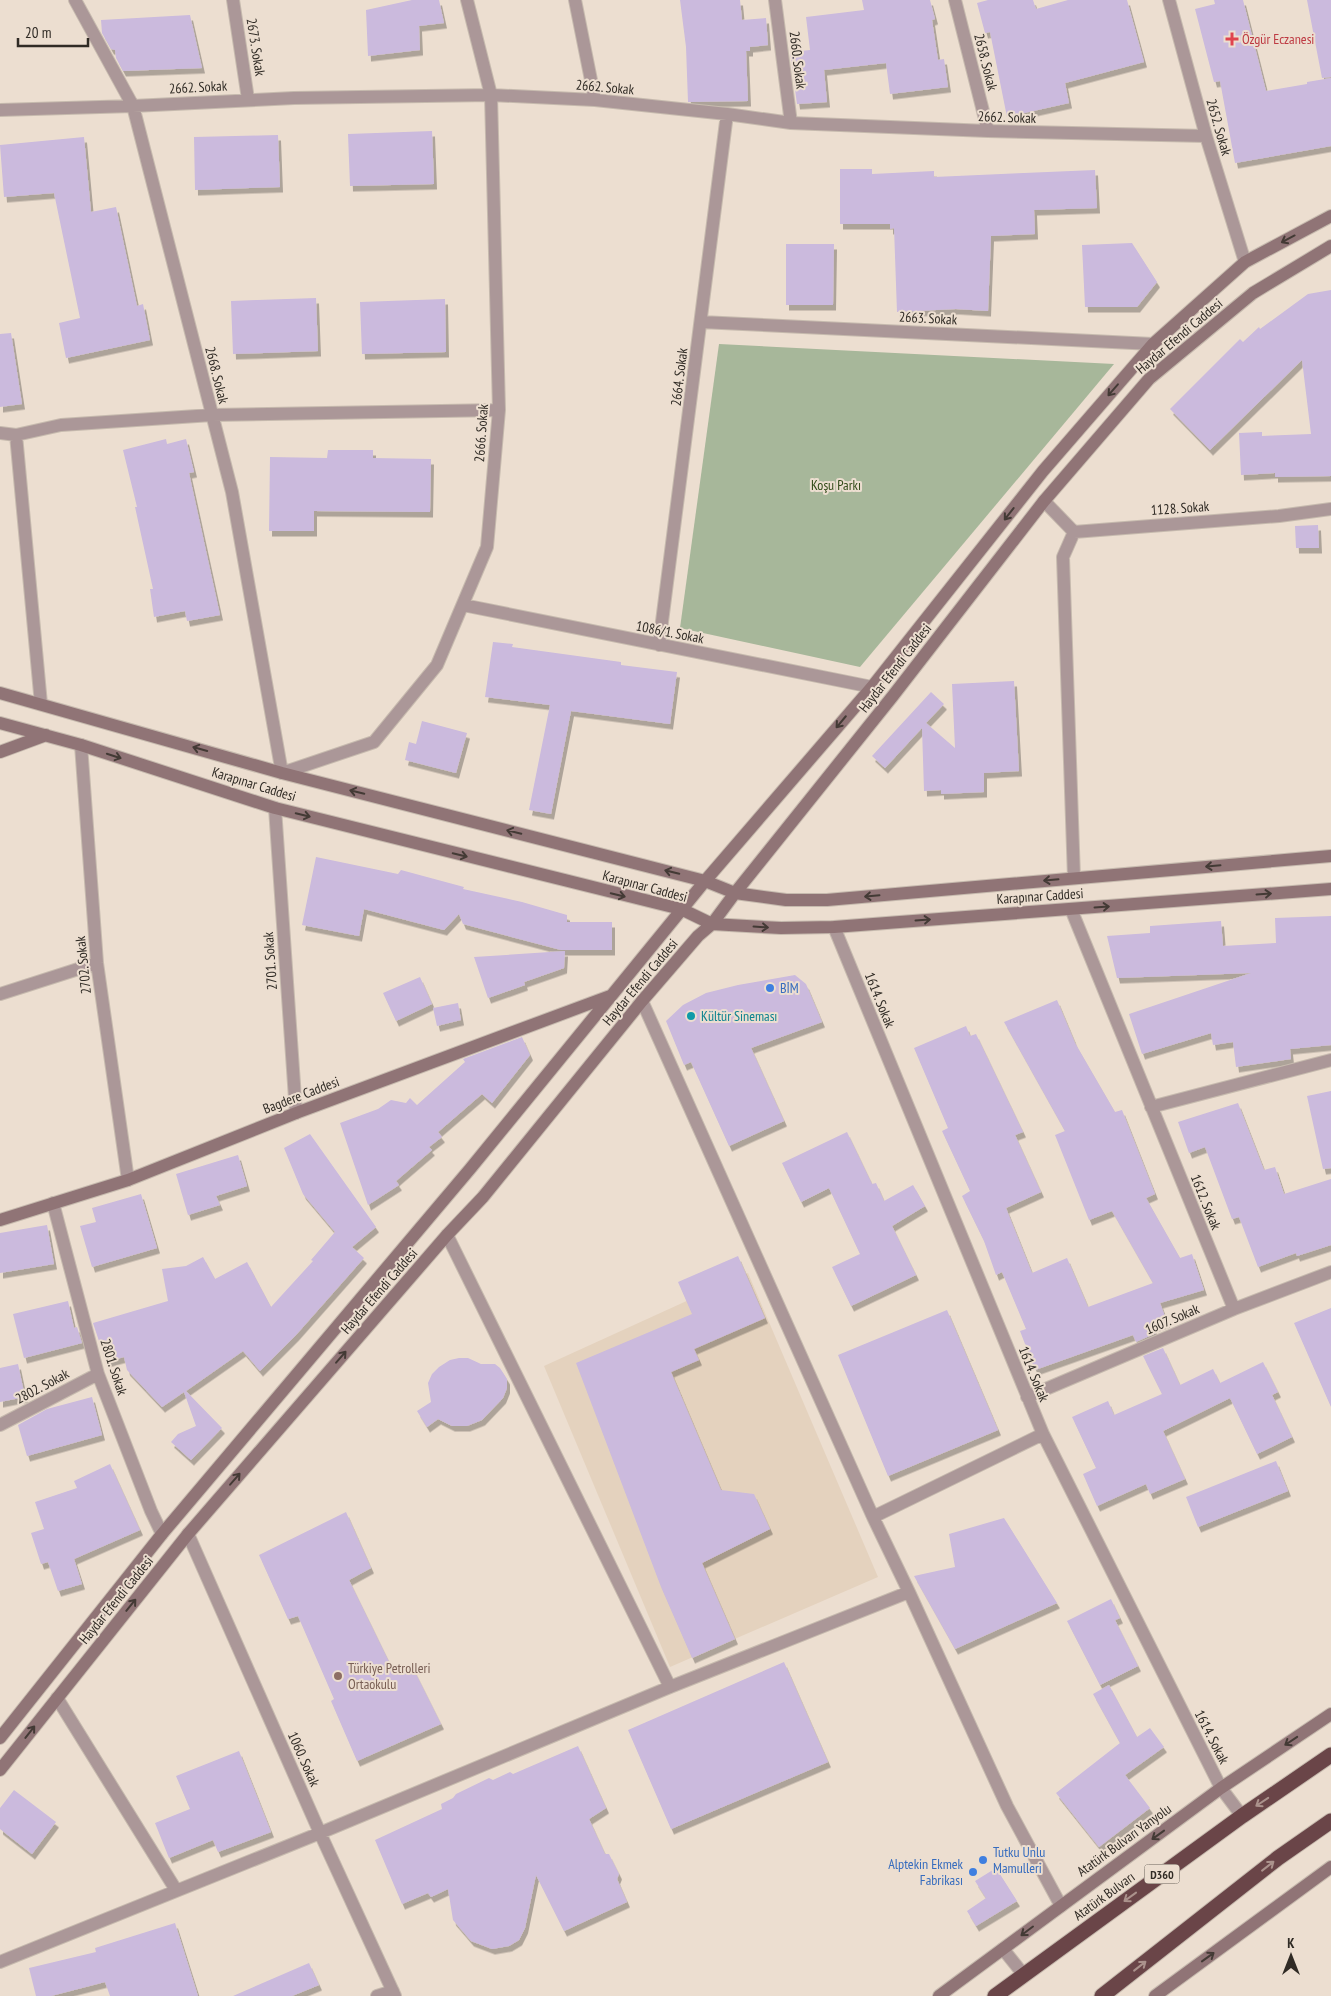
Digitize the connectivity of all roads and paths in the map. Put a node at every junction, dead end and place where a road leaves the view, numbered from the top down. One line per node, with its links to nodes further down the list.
1 (75, 0): 11 (street, 2668. Sokak)
2 (233, 0): 9 (street, 2673. Sokak)
3 (467, 0): 8 (street, 2666. Sokak)
4 (575, 0): 10 (street)
5 (775, 0): 14 (street, 2660. Sokak)
6 (955, 0): 15 (street, 2658. Sokak)
7 (1169, 0): 16 (street, 2652. Sokak)
8 (491, 95): 9 (street, 2662. Sokak); 10 (street, 2662. Sokak); 22 (street, 2666. Sokak)
9 (248, 99): 11 (street, 2662. Sokak)
10 (595, 100): 13 (street, 2662. Sokak)
11 (133, 106): 12 (street, 2662. Sokak); 23 (street, 2668. Sokak)
12 (0, 110)
13 (727, 114): 14 (street, 2662. Sokak); 20 (street, 2664. Sokak)
14 (791, 123): 15 (street, 2662. Sokak)
15 (988, 132): 16 (street, 2662. Sokak)
16 (1206, 136): 19 (street, 2652. Sokak)
17 (1331, 216): 19 (main road, Haydar Efendi Caddesi, one-way to 19)
18 (1331, 246): 26 (main road, Haydar Efendi Caddesi)
19 (1245, 262): 21 (main road, Haydar Efendi Caddesi)
20 (701, 322): 21 (street, 2663. Sokak); 30 (street, 2664. Sokak)
21 (1153, 344): 31 (main road, Haydar Efendi Caddesi, one-way to 31)
22 (499, 410): 23 (street); 29 (street, 2666. Sokak)
23 (212, 415): 25 (street); 38 (street, 2668. Sokak)
24 (0, 433): 25 (street)
25 (16, 435): 33 (street)
26 (1044, 501): 28 (street); 44 (main road, Haydar Efendi Caddesi)
27 (1331, 509): 28 (street, 1128. Sokak)
28 (1074, 532): 41 (street)
29 (462, 605): 30 (street, 1086/1. Sokak); 38 (street, 2666. Sokak)
30 (659, 645): 31 (street, 1086/1. Sokak)
31 (872, 686): 42 (main road, Haydar Efendi Caddesi, one-way to 42)
32 (0, 693): 33 (main road, Karapınar Caddesi)
33 (41, 704): 38 (main road, Karapınar Caddesi, one-way to 33)
34 (0, 723): 35 (main road, Karapınar Caddesi)
35 (46, 735): 36 (main road, Karapınar Caddesi); 37 (main road)
36 (81, 746): 39 (main road, Karapınar Caddesi, one-way to 39); 49 (street, 2702. Sokak)
37 (0, 752)
38 (282, 773): 42 (main road, Karapınar Caddesi, one-way to 38)
39 (275, 808): 45 (main road, Karapınar Caddesi, one-way to 45); 55 (street, 2701. Sokak)
40 (1331, 856): 41 (main road, Karapınar Caddesi, one-way to 41)
41 (1074, 878): 44 (main road, Karapınar Caddesi, one-way to 44)
42 (705, 881): 44 (main road, Karapınar Caddesi); 45 (main road, Haydar Efendi Caddesi)
43 (1331, 889): 46 (main road, Karapınar Caddesi, one-way to 43)
44 (735, 893): 47 (main road, Haydar Efendi Caddesi)
45 (681, 909): 47 (main road, Karapınar Caddesi); 51 (main road, Haydar Efendi Caddesi)
46 (1071, 909): 48 (main road, Karapınar Caddesi, one-way to 46); 54 (street, 1612. Sokak)
47 (712, 924): 48 (main road, Karapınar Caddesi, one-way to 48); 52 (main road, Haydar Efendi Caddesi)
48 (834, 927): 63 (street, 1614. Sokak)
49 (97, 963): 50 (street); 56 (street, 2702. Sokak)
50 (0, 994)
51 (612, 995): 55 (main road, Bagdere Caddesi); 67 (main road, Haydar Efendi Caddesi)
52 (642, 1001): 59 (main road, Haydar Efendi Caddesi); 66 (street)
53 (1331, 1060): 54 (street)
54 (1151, 1106): 61 (street, 1612. Sokak)
55 (296, 1113): 56 (main road, Bagdere Caddesi)
56 (128, 1180): 57 (main road, Bagdere Caddesi)
57 (54, 1203): 58 (main road, Bagdere Caddesi); 62 (street, 2801. Sokak)
58 (0, 1220)
59 (447, 1235): 68 (main road, Haydar Efendi Caddesi, one-way to 59); 70 (street)
60 (1331, 1272): 61 (street, 1607. Sokak)
61 (1234, 1309): 63 (street, 1607. Sokak)
62 (98, 1374): 64 (street, 2802. Sokak); 67 (street, 2801. Sokak)
63 (1027, 1397): 65 (street, 1614. Sokak)
64 (0, 1425)
65 (1043, 1434): 66 (street); 76 (street, 1614. Sokak)
66 (872, 1517): 69 (street)
67 (162, 1534): 73 (main road, Haydar Efendi Caddesi)
68 (188, 1534): 71 (main road, Haydar Efendi Caddesi, one-way to 68); 79 (street, 1060. Sokak)
69 (909, 1592): 70 (street); 82 (street)
70 (670, 1687): 79 (street)
71 (57, 1698): 75 (main road, Haydar Efendi Caddesi, one-way to 71); 81 (street)
72 (1331, 1714): 76 (main road, Atatürk Bulvarı Yanyolu, one-way to 76)
73 (0, 1738)
74 (1331, 1755): 77 (highway, Atatürk Bulvarı / D360, one-way to 77)
75 (0, 1770)
76 (1221, 1788): 77 (street, 1614. Sokak); 82 (main road, Atatürk Bulvarı Yanyolu, one-way to 82)
77 (1242, 1816): 85 (highway, Atatürk Bulvarı / D360, one-way to 85)
78 (1331, 1821): 90 (highway, one-way to 78)
79 (320, 1833): 81 (street); 86 (street, 1060. Sokak)
80 (1331, 1867): 91 (main road, one-way to 80)
81 (176, 1890): 84 (street)
82 (1061, 1906): 83 (main road, Atatürk Bulvarı Yanyolu, one-way to 83)
83 (1003, 1949): 85 (street); 88 (main road, Atatürk Bulvarı Yanyolu)
84 (0, 1962)
85 (1024, 1974): 89 (highway, Atatürk Bulvarı / D360)
86 (394, 1994): 87 (street)
87 (377, 1996)
88 (939, 1996)
89 (995, 1996)
90 (1102, 1996)
91 (1155, 1996)

